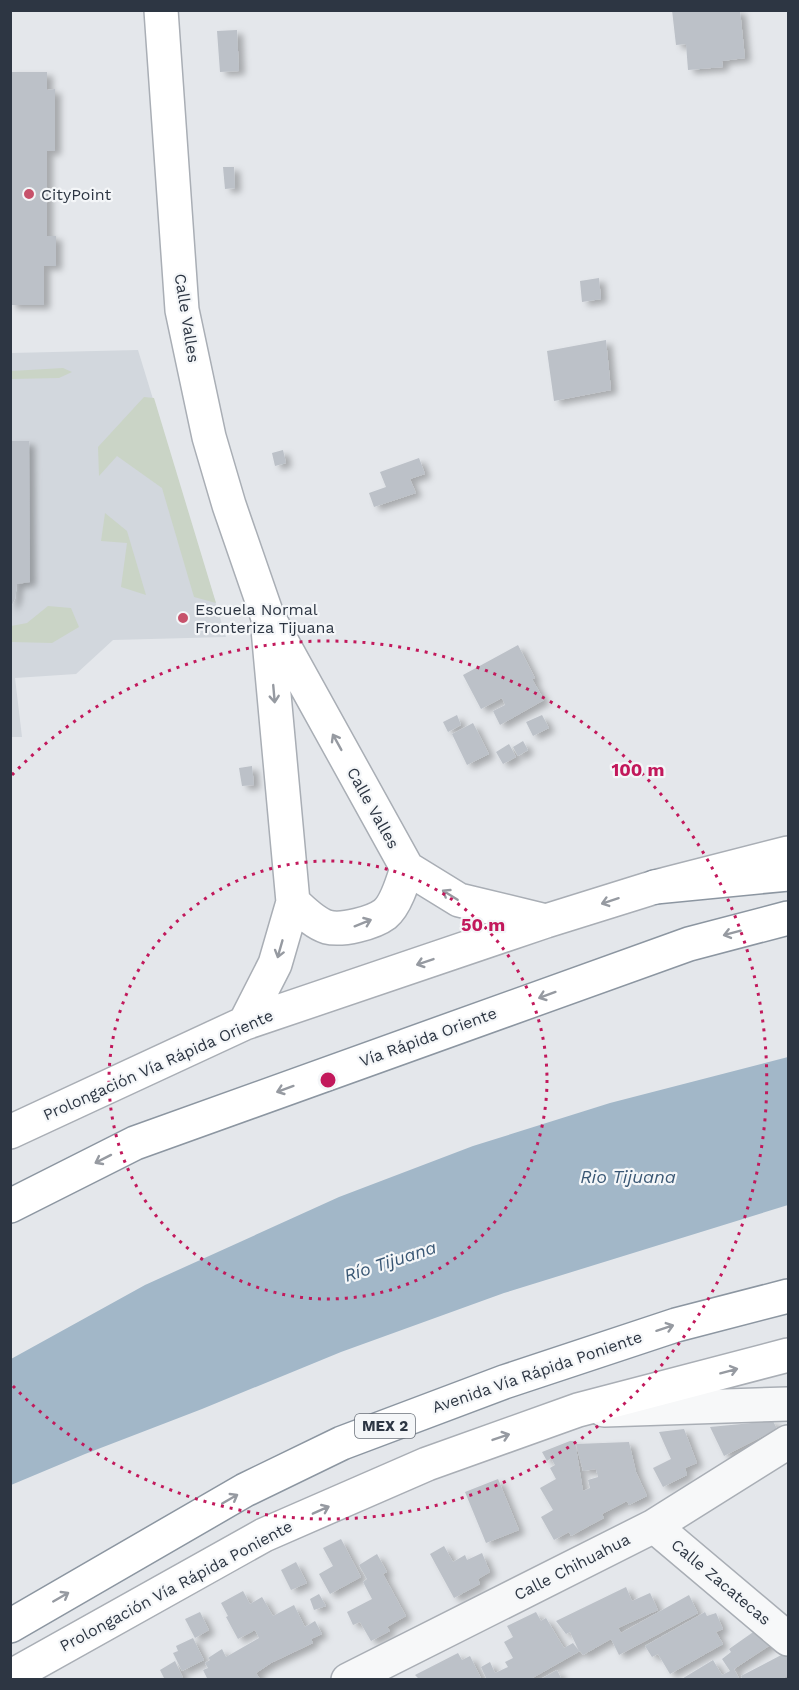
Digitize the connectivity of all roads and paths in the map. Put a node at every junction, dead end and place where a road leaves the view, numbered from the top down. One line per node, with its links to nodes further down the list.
1 (161, 10): 2 (main road, Calle Valles)
2 (267, 615): 4 (main road, Calle Valles, one-way to 2); 7 (main road, Calle Valles, one-way to 7)
3 (789, 853): 6 (main road, Prolongación Vía Rápida Oriente)
4 (407, 868): 7 (main road, one-way to 4); 9 (main road, Calle Valles, one-way to 4)
5 (789, 874): 6 (main road)
6 (655, 887): 9 (main road, Prolongación Vía Rápida Oriente, one-way to 9)
7 (293, 902): 10 (main road, Calle Valles, one-way to 10)
8 (789, 918): 12 (main road, Vía Rápida Oriente, one-way to 12)
9 (546, 921): 10 (main road, Prolongación Vía Rápida Oriente, one-way to 10)
10 (245, 1023): 11 (main road, Prolongación Vía Rápida Oriente)
11 (10, 1132)
12 (10, 1206)
13 (789, 1296): 19 (main road, Avenida Vía Rápida Poniente / MEX 2, one-way to 13)
14 (789, 1355): 16 (main road, Prolongación Vía Rápida Poniente, one-way to 14)
15 (789, 1404): 16 (street)
16 (578, 1410): 21 (main road, Prolongación Vía Rápida Poniente, one-way to 16)
17 (789, 1442): 18 (street, Calle Chihuahua)
18 (654, 1526): 20 (street, Calle Zacatecas); 22 (street, Calle Chihuahua)
19 (10, 1626)
20 (789, 1639)
21 (10, 1677)
22 (362, 1677)

